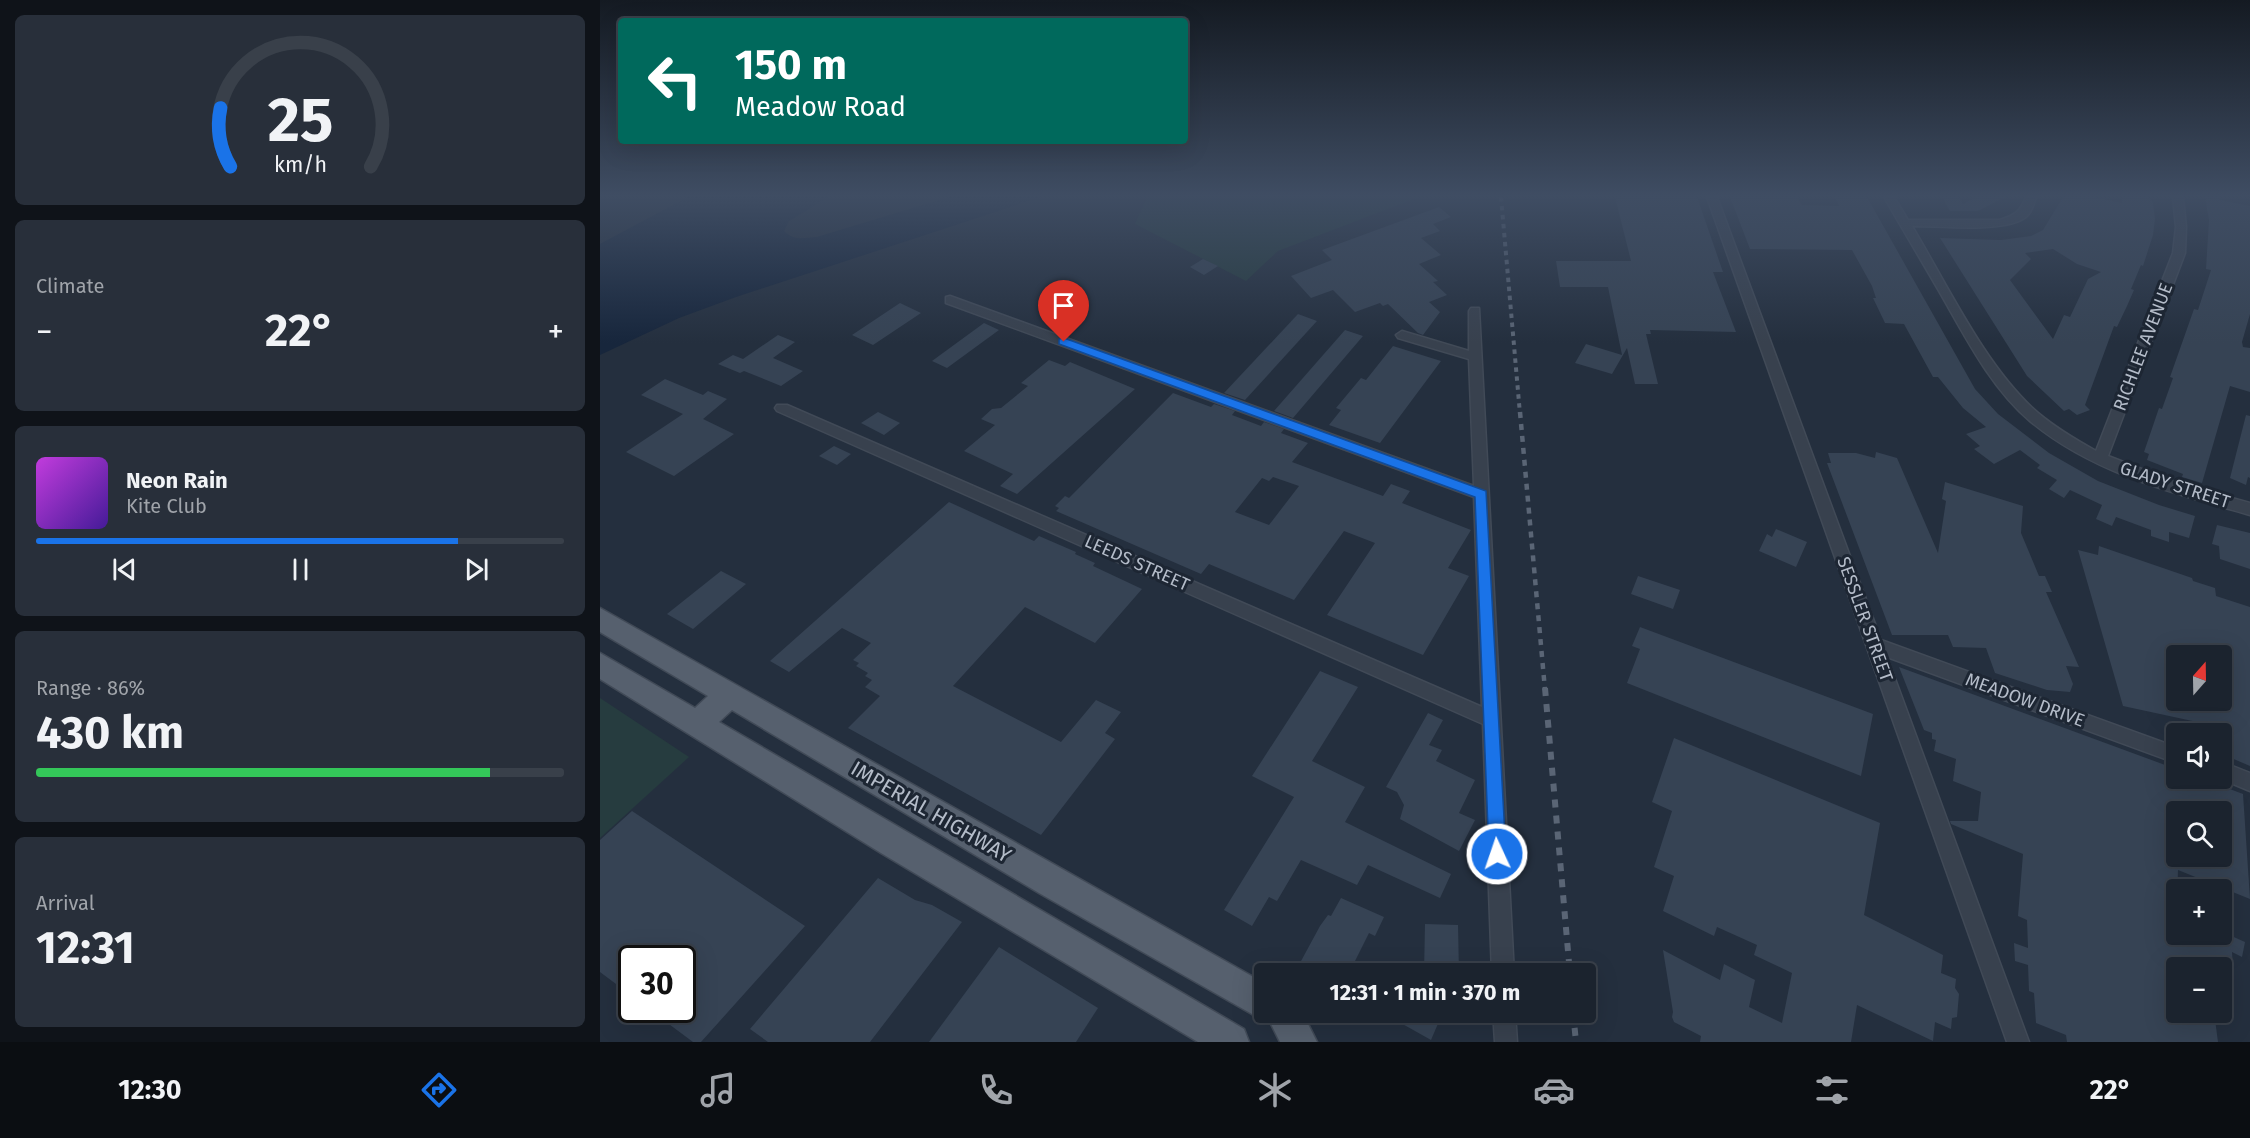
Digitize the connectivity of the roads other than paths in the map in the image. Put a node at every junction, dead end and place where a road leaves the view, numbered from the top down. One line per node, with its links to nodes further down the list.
1 (1730, 246): 13 (street, SESSLER STREET)
2 (1918, 246): 9 (street, GLADY STREET)
3 (2180, 246): 9 (street, RICHLEE AVENUE)
4 (950, 300): 10 (street)
5 (1475, 311): 7 (street)
6 (1402, 335): 7 (street)
7 (1475, 357): 10 (street)
8 (782, 408): 16 (street, LEEDS STREET)
9 (2100, 459): 11 (street, GLADY STREET)
10 (1482, 494): 16 (street)
11 (2250, 509)
12 (600, 619): 15 (main road, IMPERIAL HIGHWAY)
13 (1874, 645): 18 (street, MEADOW DRIVE); 28 (street, SESSLER STREET)
14 (600, 665): 17 (main road)
15 (729, 695): 17 (main road); 22 (main road, IMPERIAL HIGHWAY)
16 (1491, 719): 21 (street)
17 (697, 724): 25 (main road)
18 (2166, 751)
19 (2232, 775): 20 (street)
20 (2250, 782)
21 (1502, 963)
22 (1254, 996)
23 (1288, 1023): 26 (main road)
24 (1505, 1023): 27 (street)
25 (1231, 1042)
26 (1299, 1042)
27 (1506, 1042)
28 (2018, 1042)

